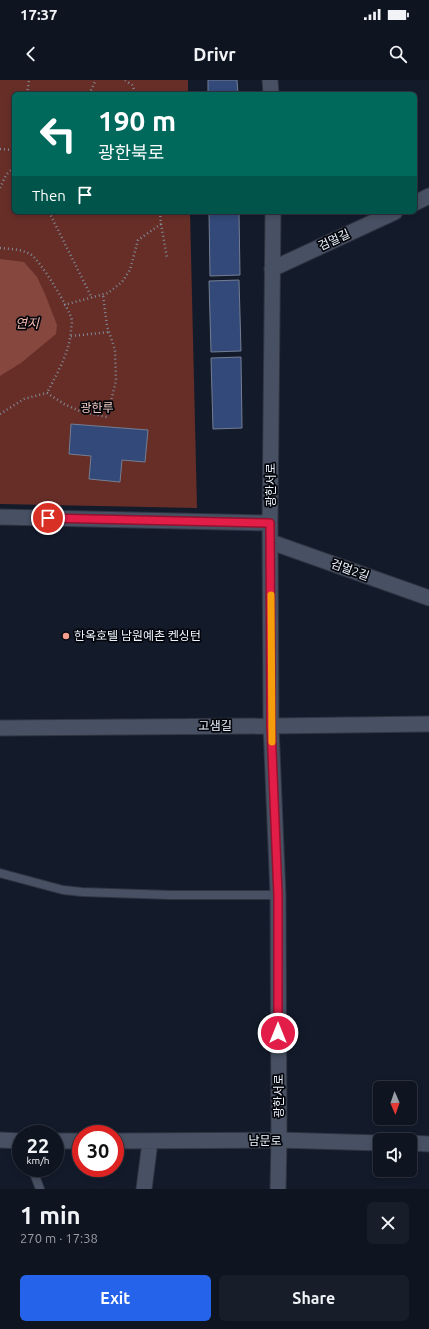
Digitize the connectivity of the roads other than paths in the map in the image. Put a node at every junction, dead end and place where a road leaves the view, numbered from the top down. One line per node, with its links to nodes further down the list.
1 (270, 80): 2 (street)
2 (271, 92)
3 (429, 196): 4 (street)
4 (417, 202)
5 (273, 214): 7 (street, 광한서로)
6 (391, 214): 7 (street, 검멀길)
7 (272, 268): 9 (street, 광한서로)
8 (0, 516): 9 (street)
9 (270, 523): 10 (street, 광한서로)
10 (270, 542): 11 (street, 검멀2길); 13 (street, 광한서로)
11 (429, 598)
12 (429, 724): 13 (street, 고샘길)
13 (271, 726): 14 (street, 고샘길); 16 (street, 광한서로)
14 (0, 728)
15 (0, 873): 16 (lane)
16 (278, 895): 18 (street, 광한서로)
17 (0, 1140): 19 (street)
18 (279, 1140): 21 (street, 남문로); 22 (street, 남문로); 28 (street, 광한서로)
19 (12, 1141)
20 (124, 1141): 21 (street, 남문로)
21 (150, 1142): 27 (street)
22 (373, 1143)
23 (417, 1143): 24 (street)
24 (429, 1144)
25 (35, 1177): 26 (lane)
26 (40, 1189)
27 (144, 1189)
28 (278, 1189)

